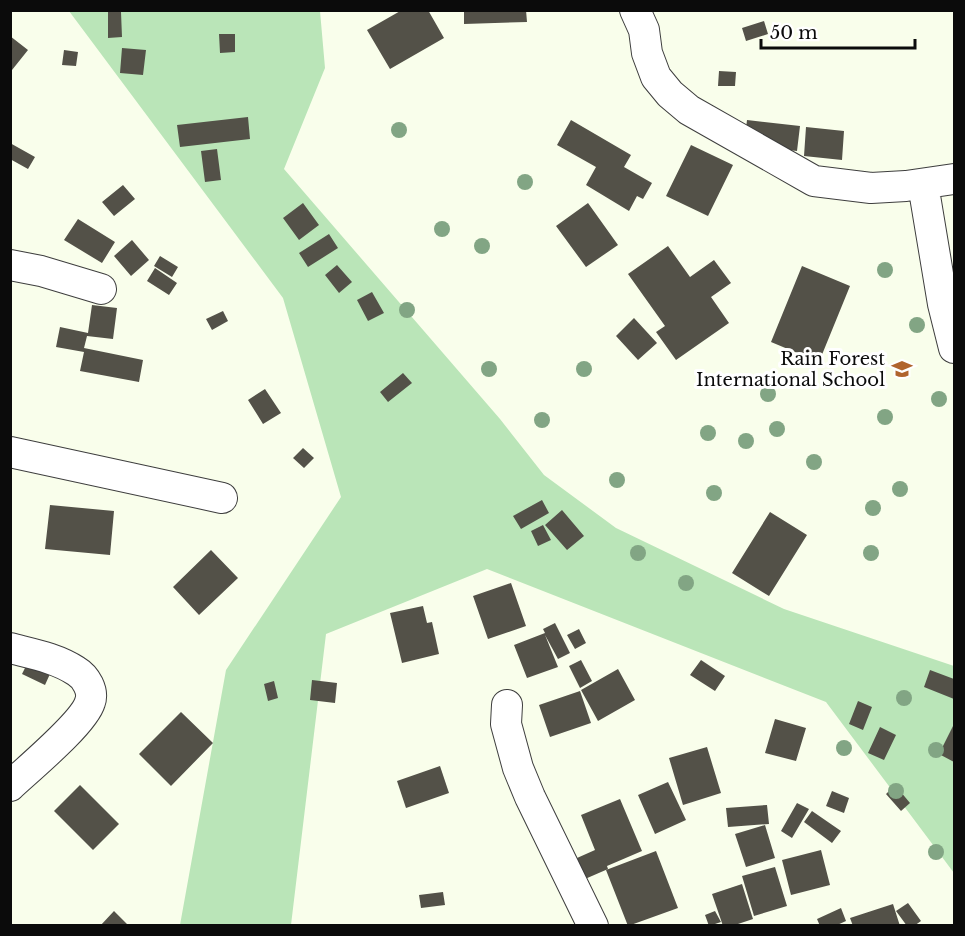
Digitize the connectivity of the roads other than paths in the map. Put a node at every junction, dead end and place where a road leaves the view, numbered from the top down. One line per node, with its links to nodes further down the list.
1 (635, 10): 3 (street)
2 (954, 179): 3 (street)
3 (923, 184): 6 (street)
4 (10, 265): 5 (street)
5 (101, 289)
6 (954, 348)
7 (10, 452): 8 (street)
8 (222, 498)
9 (10, 648): 11 (street)
10 (507, 705): 12 (street)
11 (10, 786)
12 (593, 926)

